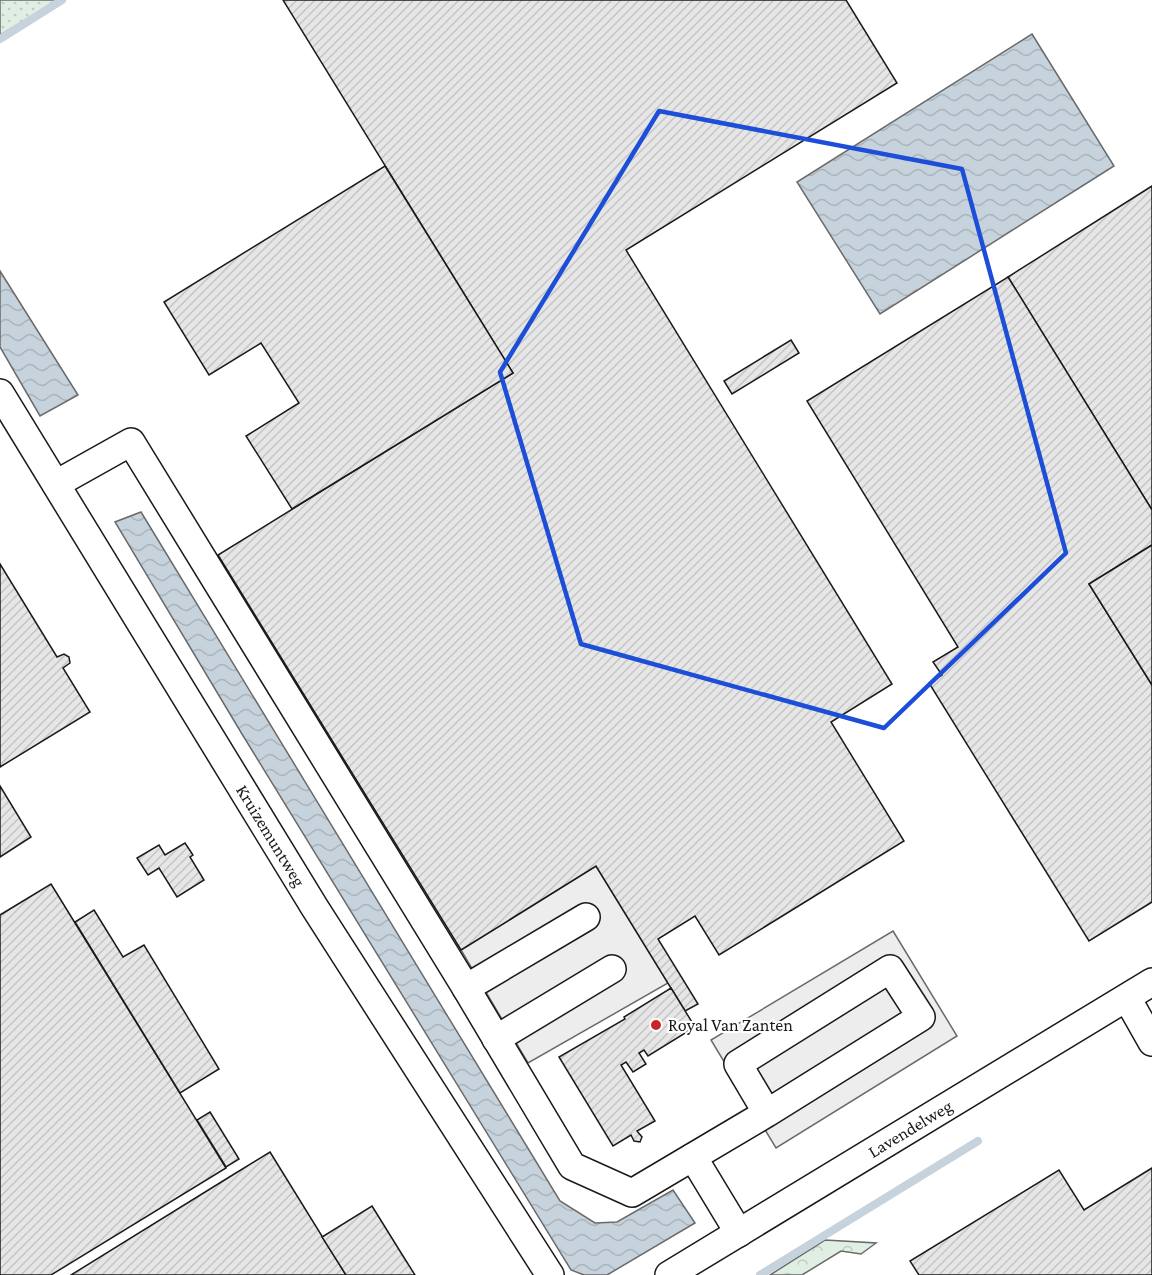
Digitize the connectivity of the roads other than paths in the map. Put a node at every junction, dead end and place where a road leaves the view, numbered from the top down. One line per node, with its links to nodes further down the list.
1 (0, 393): 2 (street, Kruizemuntweg)
2 (56, 483): 6 (street); 13 (street, Kruizemuntweg)
3 (586, 917): 6 (street)
4 (612, 969): 8 (street)
5 (1152, 982): 7 (street, Lavendelweg)
6 (466, 988): 8 (street)
7 (1127, 998): 9 (street); 12 (street, Lavendelweg)
8 (496, 1040): 11 (street)
9 (1152, 1042)
10 (767, 1113): 10 (street); 11 (street)
11 (693, 1157): 12 (street)
12 (739, 1233): 14 (street, Lavendelweg)
13 (550, 1275)
14 (669, 1275)

